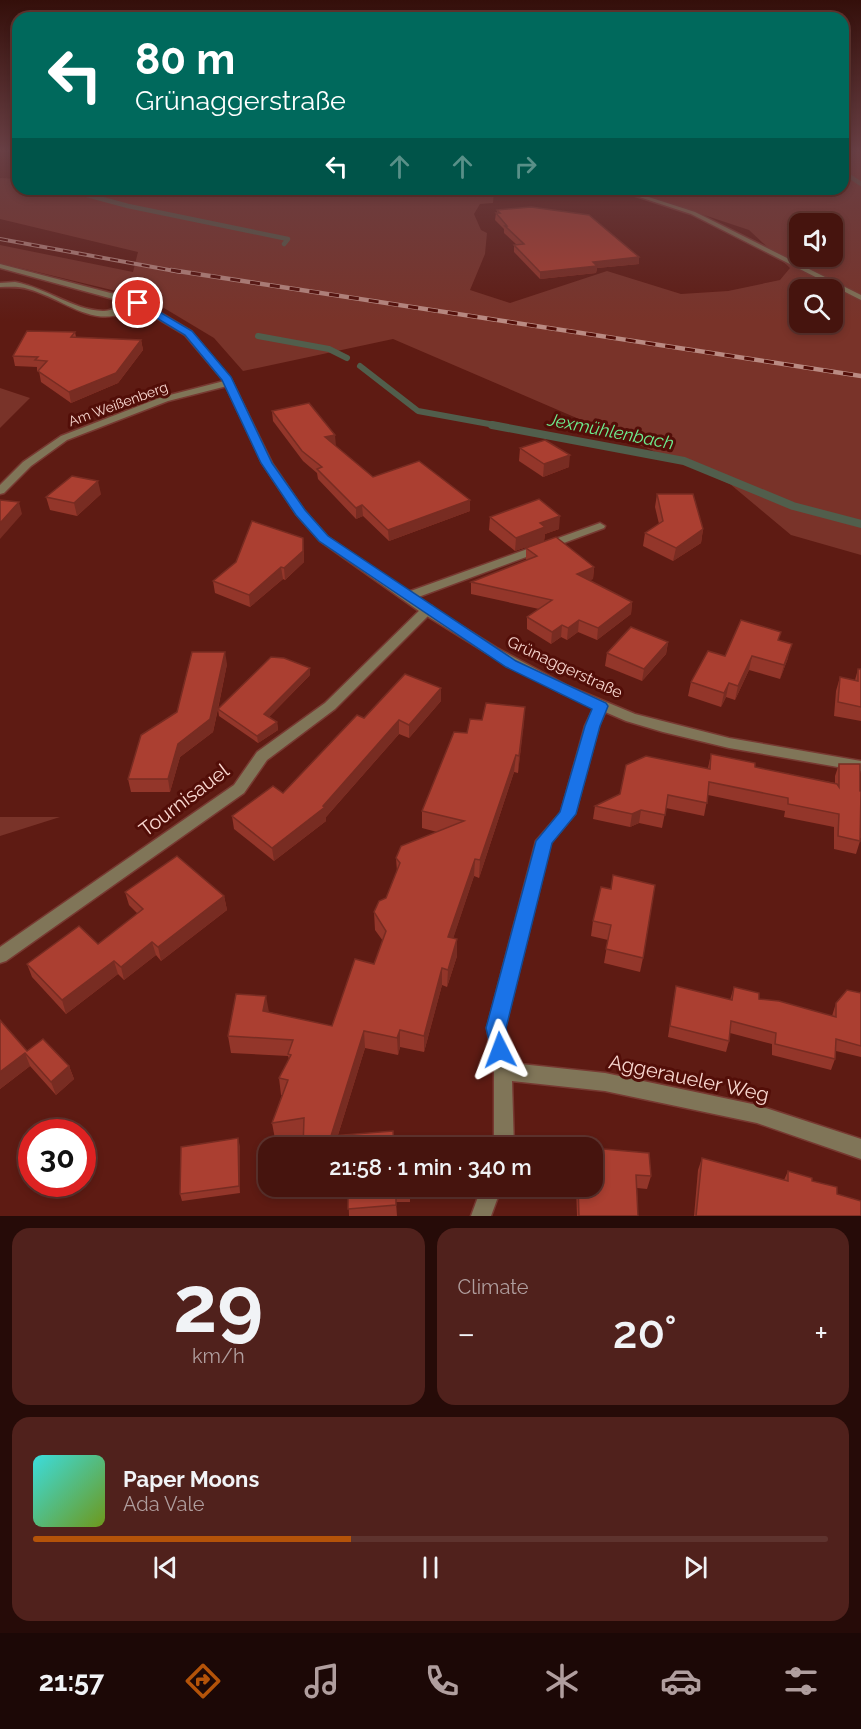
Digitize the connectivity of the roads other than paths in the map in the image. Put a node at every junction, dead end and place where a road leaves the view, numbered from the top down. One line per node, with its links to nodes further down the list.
1 (677, 208): 4 (street)
2 (0, 266): 5 (street, Grünaggerstraße)
3 (0, 285): 5 (street)
4 (861, 298)
5 (138, 303): 6 (street, Grünaggerstraße)
6 (228, 382): 7 (street, Am Weißenberg); 9 (street, Grünaggerstraße)
7 (0, 491)
8 (600, 526): 9 (street)
9 (409, 596): 10 (street, Grünaggerstraße)
10 (428, 609): 11 (street, Grünaggerstraße); 13 (street, Tournisauel)
11 (601, 706): 12 (street, Grünaggerstraße); 14 (street)
12 (861, 766)
13 (0, 956)
14 (503, 1071): 15 (street); 16 (street, Aggeraueler Weg)
15 (504, 1137)
16 (861, 1149)
17 (488, 1197): 18 (street)
18 (481, 1216)

